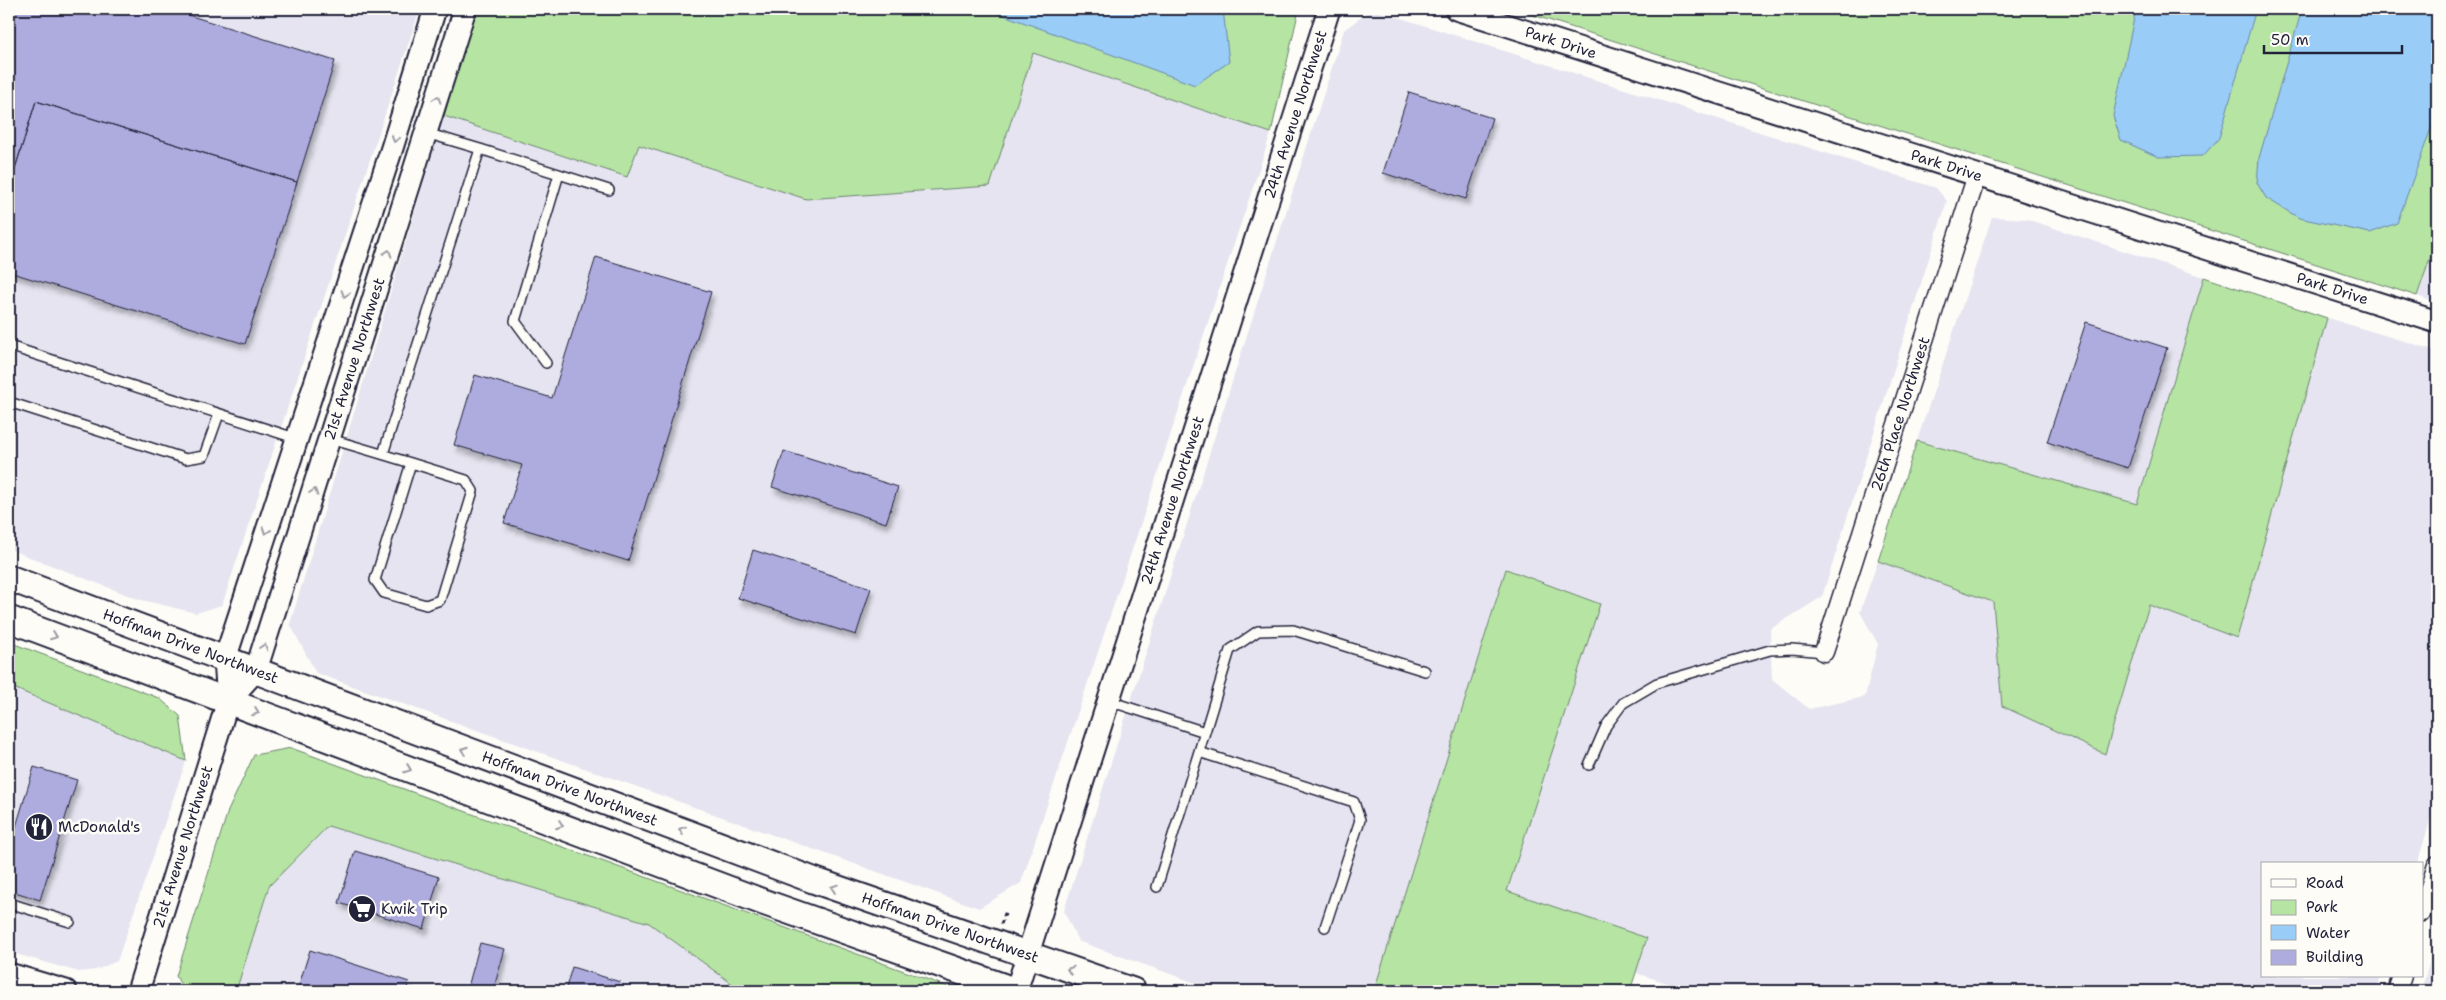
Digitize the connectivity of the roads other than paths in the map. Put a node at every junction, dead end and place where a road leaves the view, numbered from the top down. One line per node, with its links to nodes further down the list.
1 (436, 9): 15 (street, 21st Avenue Northwest, one-way to 15)
2 (465, 9): 5 (street, 21st Avenue Northwest, one-way to 2)
3 (1329, 9): 26 (street, 24th Avenue Northwest)
4 (1456, 9): 8 (street, Park Drive)
5 (426, 133): 6 (lane); 16 (street, 21st Avenue Northwest, one-way to 5)
6 (480, 149): 7 (lane); 17 (lane)
7 (559, 174): 9 (lane); 12 (lane)
8 (1977, 175): 10 (street, Park Drive); 21 (street, 26th Place Northwest)
9 (608, 190)
10 (2437, 322)
11 (9, 346): 14 (lane)
12 (546, 363)
13 (9, 402): 14 (lane)
14 (219, 414): 15 (lane)
15 (298, 439): 22 (street, 21st Avenue Northwest, one-way to 22)
16 (330, 439): 17 (lane); 23 (street, 21st Avenue Northwest, one-way to 16)
17 (383, 454): 18 (lane)
18 (411, 463): 18 (lane)
19 (9, 578): 22 (main road, Hoffman Drive Northwest)
20 (9, 619): 25 (main road, one-way to 25)
21 (1824, 652): 29 (lane)
22 (225, 659): 23 (main road, Hoffman Drive Northwest); 25 (street, 21st Avenue Northwest)
23 (256, 670): 25 (street, 21st Avenue Northwest); 36 (main road, Hoffman Drive Northwest, one-way to 23)
24 (1425, 671): 27 (lane)
25 (228, 701): 40 (street, 21st Avenue Northwest); 41 (main road, one-way to 41)
26 (1109, 701): 27 (lane); 36 (street, 24th Avenue Northwest)
27 (1205, 732): 28 (lane)
28 (1199, 752): 31 (lane); 35 (lane)
29 (1589, 766)
30 (2437, 865): 33 (street)
31 (1157, 887)
32 (9, 904): 34 (lane)
33 (2424, 906)
34 (70, 922)
35 (1325, 927)
36 (1028, 955): 41 (street, 24th Avenue Northwest); 42 (main road, Hoffman Drive Northwest, one-way to 36)
37 (9, 974): 39 (street)
38 (2401, 978): 43 (street)
39 (66, 991)
40 (138, 991)
41 (1016, 991)
42 (1133, 991)
43 (2397, 991)

